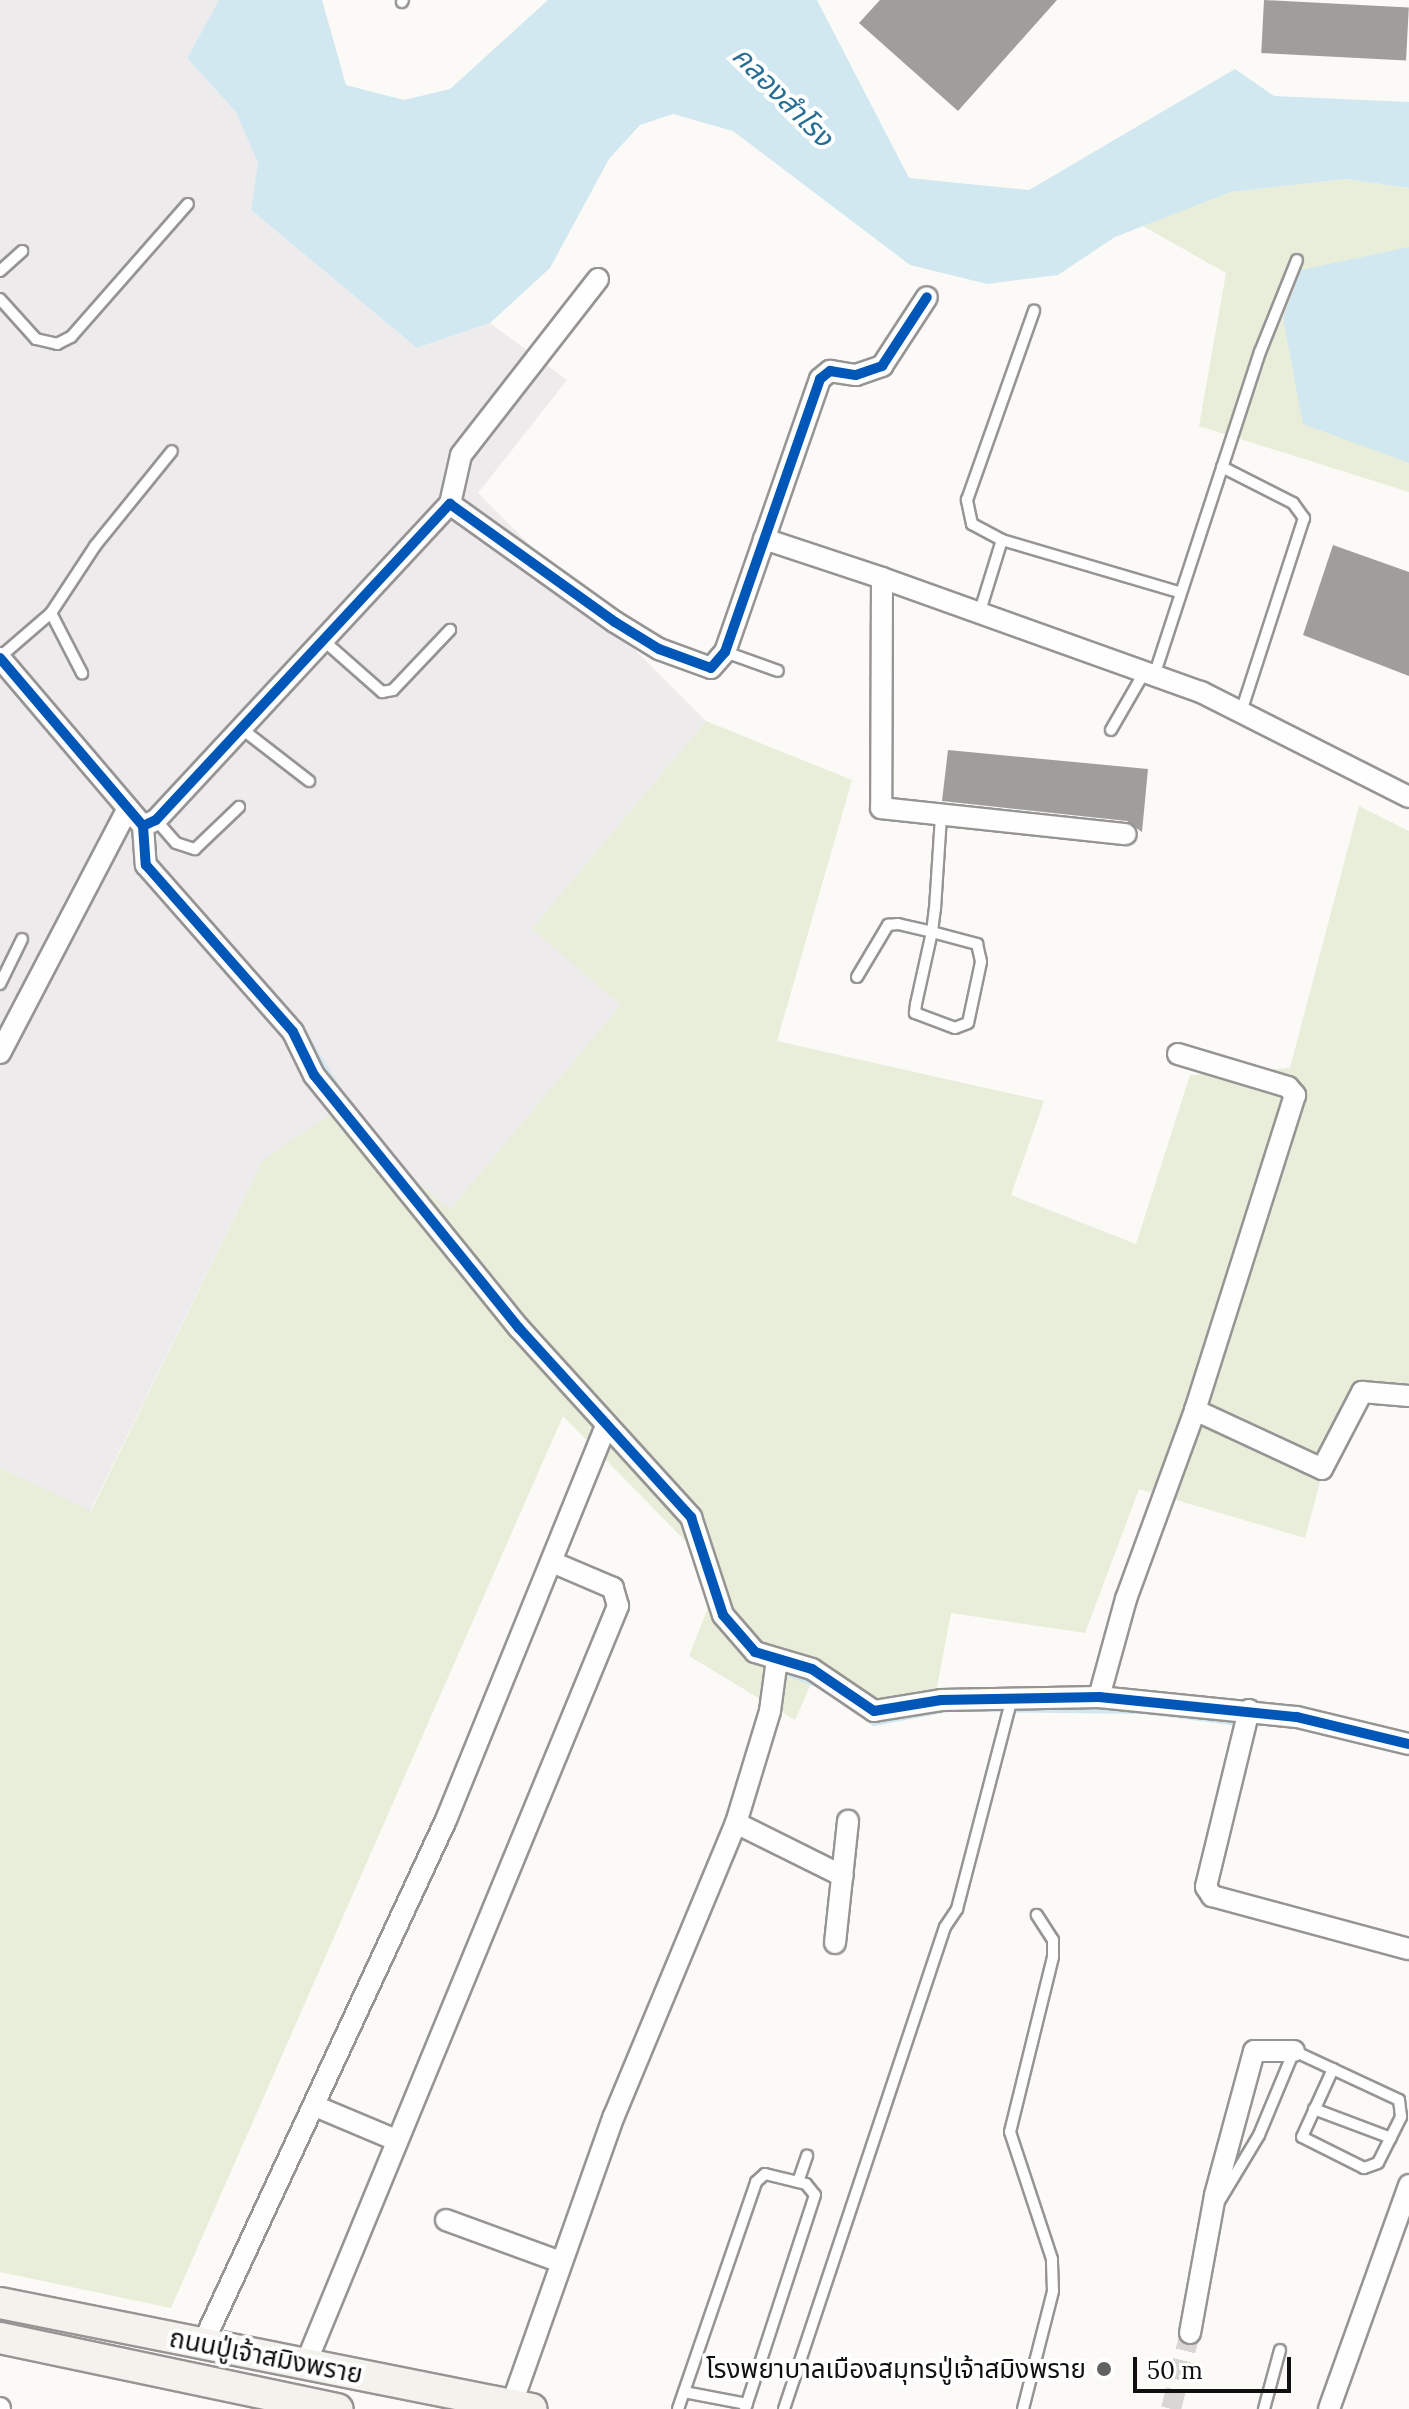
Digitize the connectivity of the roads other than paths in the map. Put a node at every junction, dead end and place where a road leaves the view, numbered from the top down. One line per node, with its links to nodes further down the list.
1 (188, 204): 7 (lane)
2 (22, 251): 4 (lane)
3 (1297, 260): 10 (lane)
4 (0, 271)
5 (598, 279): 11 (street)
6 (927, 297): 12 (street)
7 (0, 299)
8 (1034, 311): 13 (lane)
9 (172, 451): 17 (lane)
10 (1222, 467): 15 (lane); 25 (lane)
11 (450, 504): 19 (street); 20 (street)
12 (764, 539): 14 (street); 20 (street)
13 (1002, 540): 15 (lane); 16 (lane)
14 (882, 578): 16 (street); 32 (street)
15 (1179, 592): 24 (lane)
16 (980, 611): 24 (street)
17 (51, 613): 21 (lane); 23 (lane)
18 (450, 630): 19 (lane)
19 (323, 640): 26 (street)
20 (725, 652): 22 (lane)
21 (0, 657): 31 (street)
22 (778, 671)
23 (82, 673)
24 (1150, 674): 25 (street); 27 (lane)
25 (1241, 712): 29 (street)
26 (242, 729): 28 (lane); 33 (street)
27 (1111, 730)
28 (309, 781)
29 (1409, 797)
30 (239, 807): 33 (lane)
31 (128, 808): 33 (street); 39 (street)
32 (941, 817): 34 (street); 35 (lane)
33 (149, 823): 43 (street)
34 (1126, 834)
35 (932, 932): 35 (lane); 37 (lane)
36 (22, 939): 38 (lane)
37 (857, 977)
38 (0, 984)
39 (0, 1053)
40 (1178, 1054): 42 (street)
41 (1409, 1396): 42 (street)
42 (1195, 1410): 46 (street)
43 (602, 1435): 44 (street); 45 (street)
44 (552, 1562): 58 (street); 61 (street)
45 (774, 1668): 47 (street); 51 (street)
46 (1099, 1697): 47 (street); 48 (street)
47 (1010, 1707): 79 (lane)
48 (1248, 1718): 49 (street); 55 (street)
49 (1409, 1744)
50 (848, 1821): 52 (street)
51 (736, 1823): 52 (street); 67 (street)
52 (843, 1876): 54 (street)
53 (1037, 1915): 80 (lane)
54 (835, 1943)
55 (1409, 1949)
56 (1294, 2051): 57 (lane); 65 (lane); 65 (street)
57 (1333, 2069): 59 (lane); 60 (lane)
58 (315, 2106): 61 (street); 71 (street)
59 (1314, 2109): 60 (lane); 60 (lane)
60 (1391, 2138)
61 (396, 2140): 73 (street)
62 (807, 2156): 63 (lane)
63 (798, 2182): 74 (lane); 75 (lane)
64 (1409, 2185): 82 (street)
65 (1213, 2209): 69 (street)
66 (446, 2220): 67 (street)
67 (561, 2262): 76 (street)
68 (0, 2303): 71 (main road, ถนนปู่เจ้าสมิงพราย)
69 (1190, 2333)
70 (0, 2338): 77 (main road, ถนนปู่เจ้าสมิงพราย)
71 (203, 2343): 73 (main road, ถนนปู่เจ้าสมิงพราย)
72 (1280, 2350): 81 (lane)
73 (306, 2363): 76 (main road, ถนนปู่เจ้าสมิงพราย)
74 (684, 2392): 75 (lane); 78 (lane)
75 (746, 2407)
76 (518, 2408)
77 (334, 2409)
78 (678, 2409)
79 (784, 2409)
80 (1023, 2409)
81 (1264, 2409)
82 (1329, 2409)

